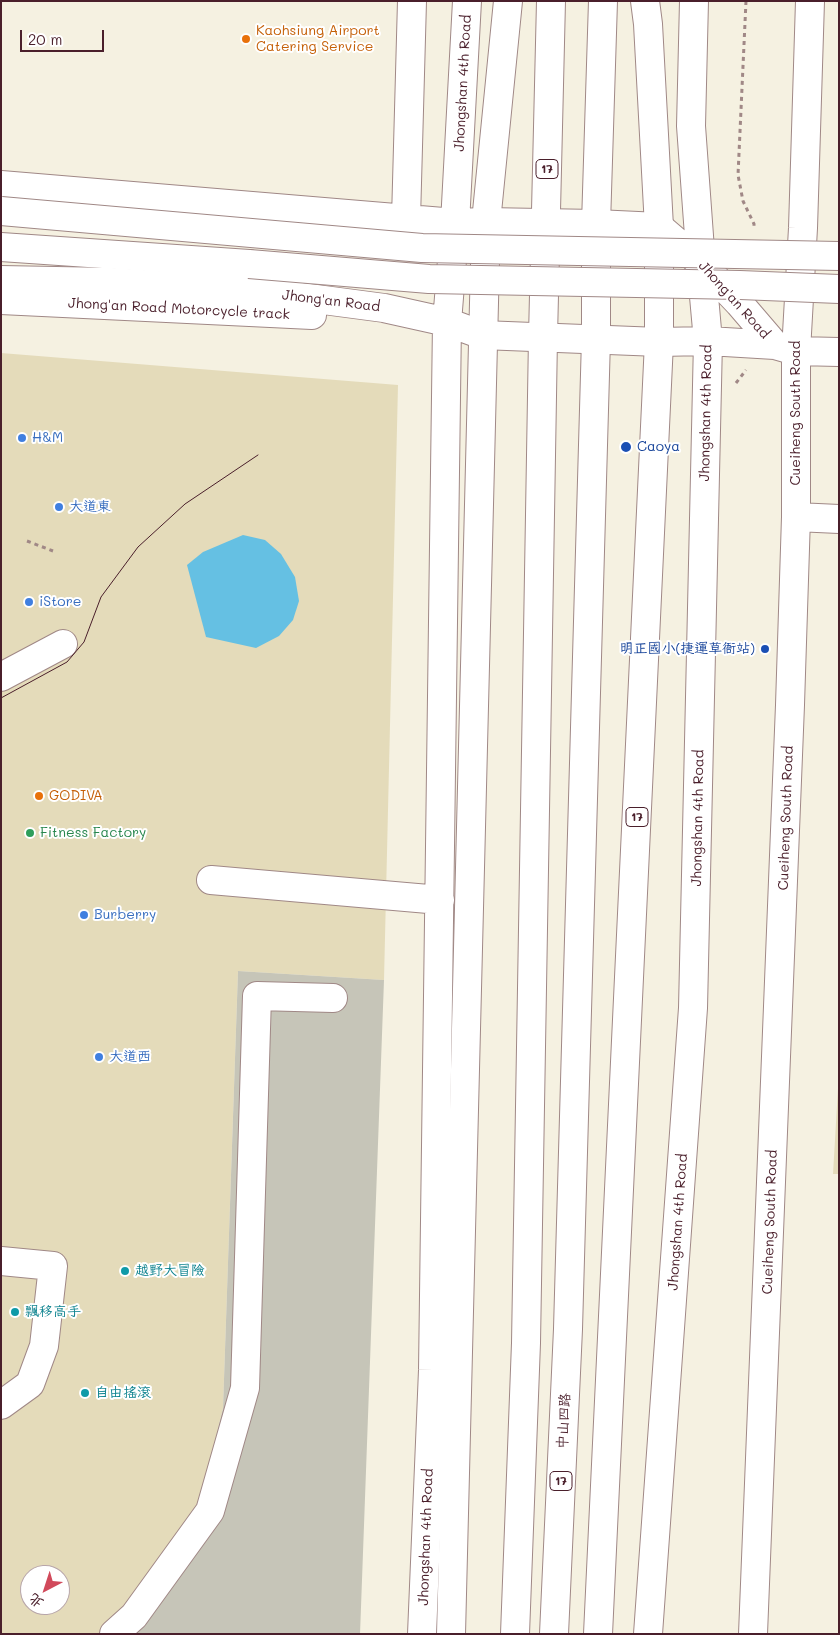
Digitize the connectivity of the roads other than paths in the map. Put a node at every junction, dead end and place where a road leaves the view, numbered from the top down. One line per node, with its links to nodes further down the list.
1 (412, 1): 12 (main road)
2 (467, 1): 15 (main road, Jhongshan 4th Road)
3 (508, 1): 13 (main road, Jhongshan 4th Road)
4 (551, 1): 16 (main road, 17)
5 (603, 1): 17 (main road, 17)
6 (645, 1): 18 (main road, 17)
7 (694, 1): 23 (main road, Jhongshan 4th Road)
8 (810, 1): 36 (main road, Cueiheng South Road)
9 (1, 185): 10 (main road)
10 (125, 196): 11 (main road); 12 (main road)
11 (1, 212): 19 (main road, bridge)
12 (406, 219): 15 (main road)
13 (486, 222): 15 (main road); 16 (main road); 31 (main road, Jhongshan 4th Road)
14 (1, 223): 19 (main road, bridge)
15 (455, 223): 30 (main road, Jhongshan 4th Road)
16 (546, 223): 17 (main road); 32 (main road, 17)
17 (596, 224): 18 (main road); 33 (main road, 17)
18 (659, 227): 23 (main road, Jhong'an Road); 35 (main road, 17)
19 (252, 233): 21 (main road, bridge)
20 (1, 247): 24 (main road)
21 (839, 256)
22 (1, 260): 24 (main road)
23 (701, 263): 34 (main road, Jhongshan 4th Road); 36 (main road, Jhong'an Road)
24 (249, 264): 28 (main road, bridge)
25 (1, 270): 27 (main road, Jhong'an Road)
26 (1, 280): 27 (main road, Jhong'an Road)
27 (111, 282): 30 (main road, Jhong'an Road)
28 (839, 289)
29 (1, 300): 30 (main road, Jhong'an Road Motorcycle track)
30 (447, 322): 31 (main road, Jhong'an Road); 43 (main road, Jhongshan 4th Road)
31 (482, 336): 32 (main road, Jhong'an Road); 49 (main road, Jhongshan 4th Road)
32 (544, 337): 33 (main road, Jhong'an Road); 50 (main road, 17)
33 (596, 339): 35 (main road, Jhong'an Road); 51 (main road, 中山四路 / 17)
34 (708, 341): 35 (main road, Jhong'an Road); 36 (main road, Jhong'an Road); 53 (main road, Jhongshan 4th Road)
35 (659, 342): 52 (main road, 17)
36 (785, 348): 37 (main road); 38 (main road, Cueiheng South Road)
37 (839, 352)
38 (796, 517): 39 (main road); 54 (main road, Cueiheng South Road)
39 (839, 519)
40 (63, 644): 41 (main road)
41 (1, 677)
42 (211, 880): 43 (main road)
43 (440, 900): 48 (main road, Jhongshan 4th Road)
44 (333, 998): 47 (main road)
45 (1, 1261): 46 (main road)
46 (1, 1405)
47 (114, 1634)
48 (422, 1634)
49 (451, 1634)
50 (515, 1634)
51 (554, 1634)
52 (598, 1634)
53 (648, 1634)
54 (753, 1634)

